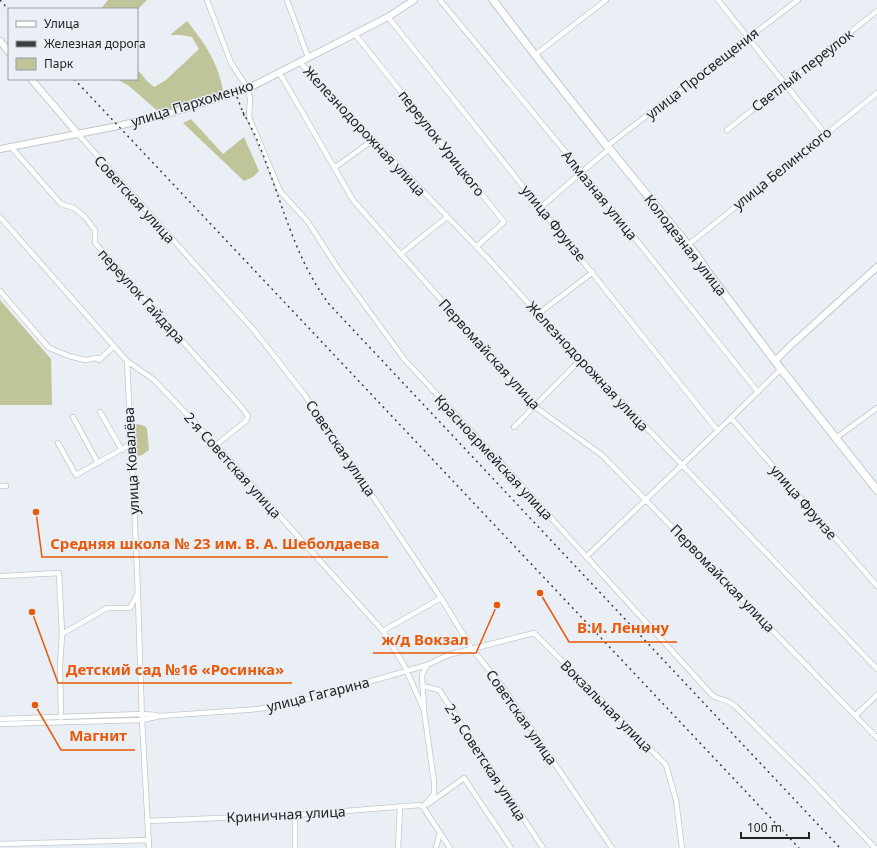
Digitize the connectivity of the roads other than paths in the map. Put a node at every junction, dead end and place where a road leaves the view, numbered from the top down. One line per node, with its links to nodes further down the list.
1 (207, 0): 21 (street, Красноармейская улица)
2 (287, 0): 16 (street, Железнодорожная улица)
3 (414, 0): 10 (street, улица Пархоменко)
4 (440, 0): 31 (street, Алмазная улица)
5 (493, 0): 15 (main road, Колодезная улица)
6 (606, 0): 15 (street)
7 (718, 0): 12 (street)
8 (795, 1): 12 (street, улица Просвещения)
9 (877, 11): 20 (street, Светлый переулок)
10 (388, 17): 11 (street, улица Пархоменко); 32 (street, улица Фрунзе)
11 (356, 34): 16 (street, улица Пархоменко); 36 (street, переулок Урицкого)
12 (748, 38): 20 (street); 28 (street, улица Просвещения)
13 (0, 41): 14 (street)
14 (8, 51)
15 (535, 55): 28 (main road, Колодезная улица)
16 (308, 57): 17 (street, улица Пархоменко)
17 (300, 62): 18 (street, улица Пархоменко); 26 (street, Железнодорожная улица)
18 (279, 72): 21 (street, улица Пархоменко); 30 (street, Первомайская улица)
19 (32, 80): 24 (street, Советская улица)
20 (785, 84): 23 (street, Светлый переулок); 25 (street)
21 (247, 89): 24 (street, улица Пархоменко); 66 (street, Красноармейская улица)
22 (877, 93): 25 (street, улица Белинского)
23 (727, 130)
24 (78, 134): 27 (street, улица Пархоменко); 70 (street, Советская улица)
25 (825, 134): 35 (street, улица Белинского)
26 (373, 140): 30 (street); 34 (street, Железнодорожная улица)
27 (11, 147): 29 (street, улица Пархоменко); 58 (street, переулок Гайдара)
28 (608, 148): 31 (street, улица Просвещения); 35 (main road, Колодезная улица)
29 (0, 149)
30 (334, 168): 37 (street, Первомайская улица)
31 (582, 172): 32 (street, улица Просвещения); 47 (street, Алмазная улица)
32 (541, 207): 39 (street, улица Фрунзе)
33 (0, 217): 42 (street)
34 (447, 217): 36 (street, Железнодорожная улица); 37 (street)
35 (688, 245): 45 (main road, Колодезная улица)
36 (476, 247): 41 (street, Железнодорожная улица)
37 (401, 254): 48 (street, Первомайская улица)
38 (877, 267): 45 (street)
39 (592, 272): 41 (street); 54 (street, улица Фрунзе)
40 (0, 291): 42 (street)
41 (538, 314): 43 (street, Железнодорожная улица)
42 (114, 346): 44 (street)
43 (581, 358): 48 (street); 61 (street, Железнодорожная улица)
44 (127, 361): 57 (street, улица Ковалёва); 58 (street, 2-я Советская улица)
45 (775, 361): 46 (main road, Колодезная улица)
46 (781, 369): 47 (street); 55 (main road, Колодезная улица)
47 (758, 392): 52 (street)
48 (535, 407): 53 (street); 65 (street, Первомайская улица)
49 (877, 408): 55 (street)
50 (100, 412): 59 (street)
51 (73, 417): 60 (street)
52 (731, 418): 54 (street); 68 (street, улица Фрунзе)
53 (514, 427)
54 (718, 431): 61 (street)
55 (836, 438): 64 (main road, Колодезная улица)
56 (58, 443): 60 (street)
57 (131, 444): 59 (street); 69 (street, улица Ковалёва)
58 (216, 445): 71 (street, 2-я Советская улица)
59 (122, 450): 60 (street)
60 (98, 463)
61 (682, 465): 65 (street); 75 (street, Железнодорожная улица)
62 (0, 486): 63 (street)
63 (6, 486)
64 (877, 490)
65 (646, 499): 66 (street); 81 (street, Первомайская улица)
66 (586, 556): 105 (street, Красноармейская улица)
67 (2, 576): 72 (street)
68 (877, 586)
69 (138, 592): 72 (street); 80 (street, улица Ковалёва)
70 (441, 598): 71 (street); 73 (street, Советская улица)
71 (383, 631): 76 (street, 2-я Советская улица)
72 (62, 634): 83 (street)
73 (472, 649): 74 (street, улица Гагарина); 103 (street, Советская улица); 104 (street, Вокзальная улица)
74 (427, 665): 76 (street, улица Гагарина); 77 (street)
75 (877, 669)
76 (406, 671): 79 (street, 2-я Советская улица); 82 (street, улица Гагарина)
77 (423, 686): 79 (street); 102 (street, 2-я Советская улица)
78 (877, 695): 81 (street)
79 (424, 710): 89 (street)
80 (142, 714): 82 (street, улица Гагарина); 83 (street, улица Гагарина); 85 (street, улица Ковалёва)
81 (856, 715): 87 (street, Первомайская улица)
82 (160, 716): 85 (street, улица Гагарина)
83 (61, 718): 84 (street, улица Гагарина)
84 (0, 719)
85 (142, 720): 86 (street, улица Гагарина); 91 (street, улица Ковалёва)
86 (0, 724)
87 (877, 738)
88 (400, 807): 89 (street, Криничная улица); 90 (street, Криничная улица); 98 (street)
89 (423, 807): 92 (street); 101 (street)
90 (295, 815): 91 (street, Криничная улица); 97 (street)
91 (148, 822): 93 (street, улица Ковалёва)
92 (440, 832): 99 (street); 100 (street)
93 (149, 840): 95 (street); 96 (street, улица Ковалёва)
94 (0, 844): 95 (street)
95 (6, 846)
96 (149, 848)
97 (295, 848)
98 (398, 848)
99 (436, 848)
100 (450, 848)
101 (511, 848)
102 (543, 848)
103 (612, 848)
104 (682, 848)
105 (875, 848)

